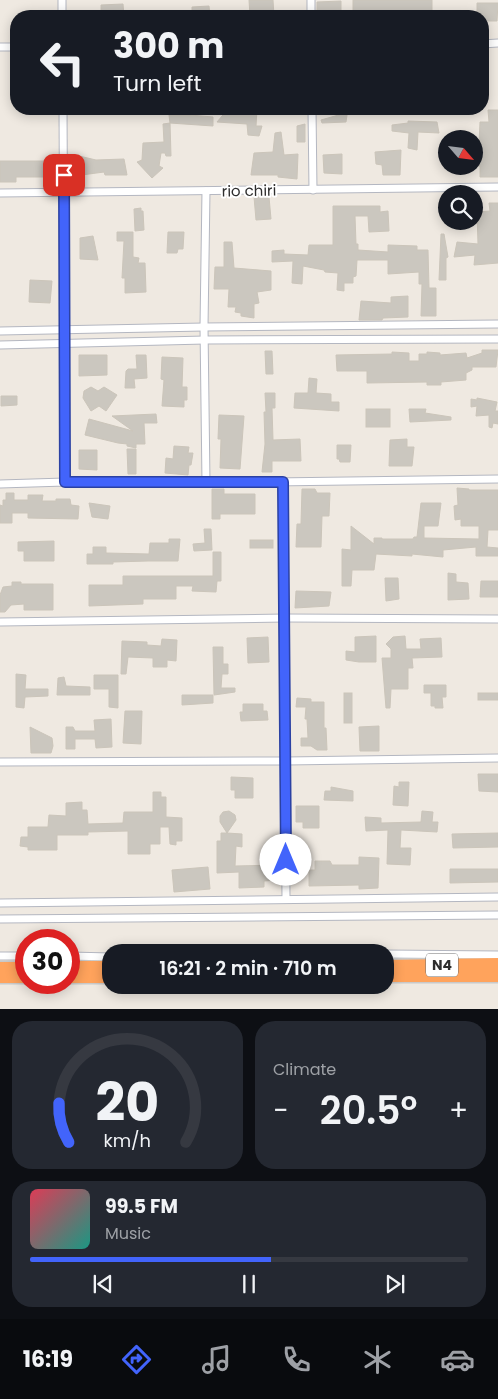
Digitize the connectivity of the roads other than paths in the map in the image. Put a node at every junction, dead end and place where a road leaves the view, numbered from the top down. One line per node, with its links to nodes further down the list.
1 (63, 115): 6 (street)
2 (312, 115): 4 (street)
3 (498, 187): 4 (street, rio chiri)
4 (313, 190): 5 (street, rio chiri)
5 (206, 191): 6 (street, rio chiri); 9 (street)
6 (64, 192): 7 (street, rio chiri); 10 (street)
7 (0, 193)
8 (498, 324): 9 (street)
9 (204, 327): 10 (street); 13 (street)
10 (65, 330): 11 (street); 14 (street)
11 (0, 331)
12 (498, 339): 13 (street)
13 (205, 340): 14 (street); 20 (street)
14 (65, 343): 15 (street); 17 (street)
15 (0, 344)
16 (498, 479): 18 (street)
17 (65, 482): 19 (street); 20 (street)
18 (283, 482): 20 (street); 21 (street)
19 (0, 484)
20 (206, 484)
21 (286, 618): 22 (street); 23 (street); 25 (street)
22 (498, 619)
23 (0, 622)
24 (498, 758): 25 (street)
25 (286, 761): 26 (street); 28 (street)
26 (0, 762)
27 (498, 897): 28 (street)
28 (286, 899): 29 (street)
29 (0, 903)
30 (498, 915): 31 (street)
31 (0, 919)
32 (394, 954): 33 (street)
33 (498, 955)
34 (0, 956): 35 (street)
35 (15, 956)
36 (80, 956): 37 (street)
37 (102, 957)
38 (498, 964): 39 (highway, N4)
39 (394, 966)
40 (80, 967): 41 (highway)
41 (102, 967)
42 (0, 968): 43 (highway)
43 (15, 968)
44 (394, 976): 45 (highway, N4)
45 (498, 976)
46 (0, 977): 47 (highway)
47 (15, 977)
48 (80, 977): 49 (highway)
49 (102, 977)

